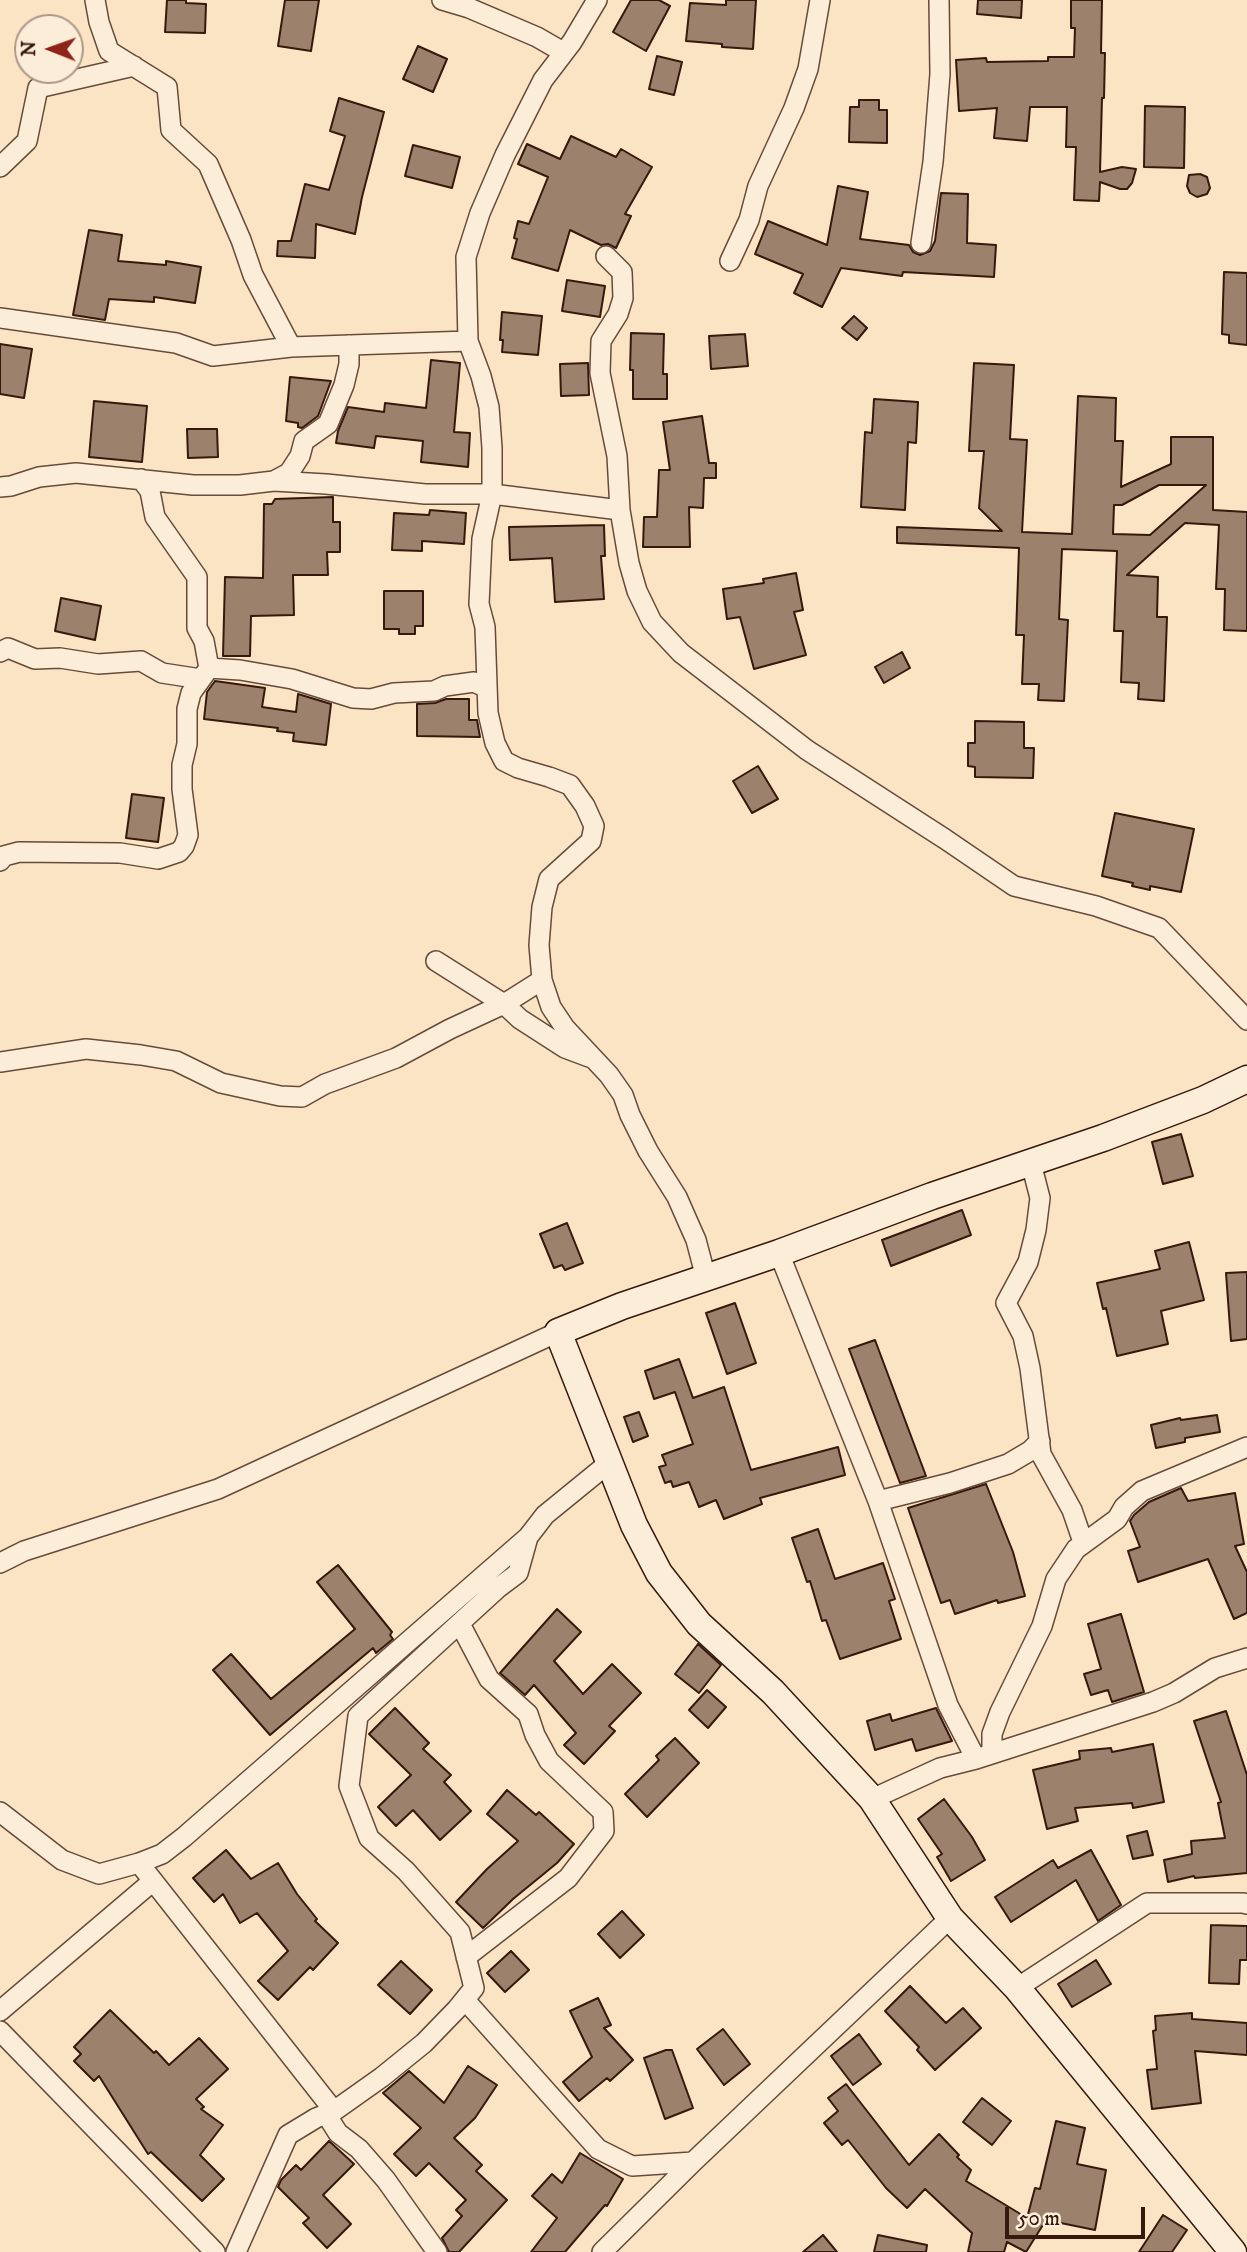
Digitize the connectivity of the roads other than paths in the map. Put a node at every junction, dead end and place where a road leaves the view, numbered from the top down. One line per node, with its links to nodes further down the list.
1 (95, 0): 7 (street)
2 (442, 0): 6 (street)
3 (597, 0): 6 (street)
4 (820, 0): 11 (street)
5 (939, 0): 9 (street)
6 (563, 52): 13 (street)
7 (134, 66): 8 (street); 15 (street)
8 (0, 167)
9 (921, 243)
10 (606, 256): 20 (street)
11 (730, 261)
12 (0, 318): 15 (street)
13 (468, 341): 14 (street); 19 (street)
14 (349, 345): 15 (street); 17 (street)
15 (291, 347)
16 (141, 479): 17 (street); 18 (street); 22 (street)
17 (274, 481): 19 (street)
18 (0, 487)
19 (492, 494): 20 (street); 23 (street)
20 (620, 510): 28 (street)
21 (0, 652): 22 (street)
22 (205, 673): 23 (street); 24 (street)
23 (482, 679): 26 (street)
24 (1, 855)
25 (436, 961): 27 (street)
26 (542, 980): 27 (street); 29 (street)
27 (504, 1004): 29 (street); 30 (street)
28 (1247, 1020)
29 (594, 1059): 34 (street)
30 (0, 1062)
31 (1247, 1079): 32 (street)
32 (1031, 1163): 33 (street); 36 (street)
33 (779, 1252): 34 (street); 39 (street)
34 (706, 1278): 35 (street)
35 (558, 1332): 38 (street); 42 (street)
36 (1040, 1441): 39 (street); 41 (street)
37 (1247, 1447): 41 (street)
38 (610, 1462): 40 (street); 46 (street)
39 (878, 1502): 45 (street)
40 (528, 1537): 43 (street); 48 (street)
41 (1083, 1542): 45 (street)
42 (0, 1563)
43 (460, 1624): 52 (street); 52 (street)
44 (1247, 1658): 45 (street)
45 (984, 1756): 46 (street)
46 (872, 1799): 51 (street)
47 (0, 1812): 48 (street)
48 (138, 1863): 49 (street)
49 (153, 1881): 55 (street); 57 (street)
50 (1247, 1904): 53 (street)
51 (950, 1918): 53 (street); 58 (street)
52 (466, 1957): 54 (street)
53 (1017, 1988): 63 (street)
54 (465, 2000): 57 (street); 58 (street)
55 (0, 2011)
56 (0, 2031): 59 (street)
57 (330, 2112): 60 (street); 61 (street)
58 (693, 2162): 62 (street)
59 (215, 2252)
60 (236, 2252)
61 (438, 2252)
62 (602, 2252)
63 (1233, 2252)

